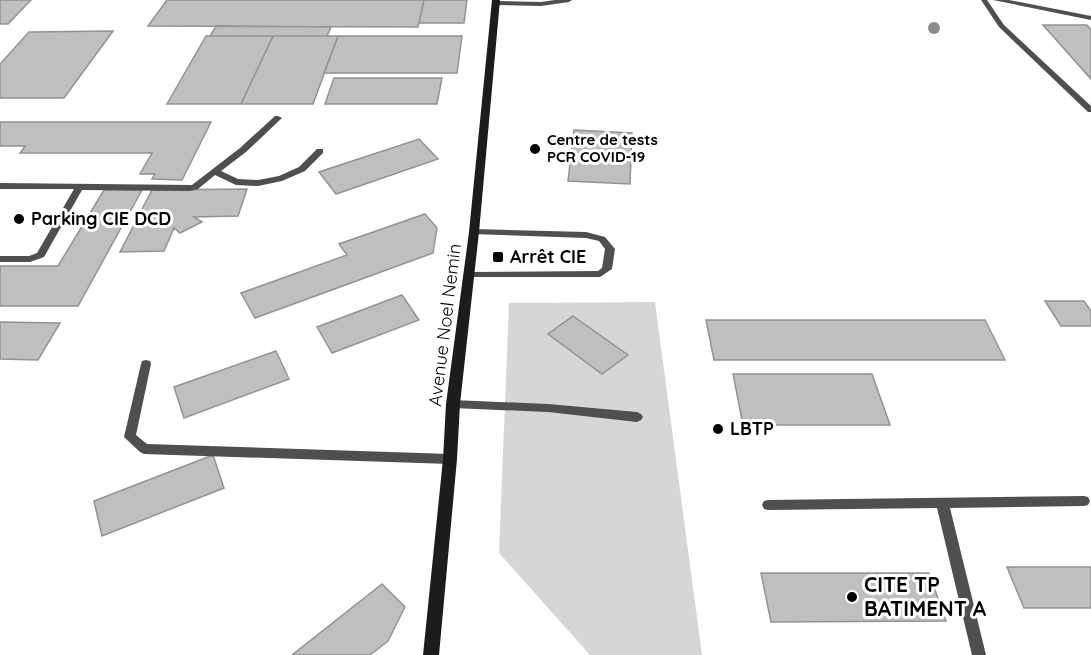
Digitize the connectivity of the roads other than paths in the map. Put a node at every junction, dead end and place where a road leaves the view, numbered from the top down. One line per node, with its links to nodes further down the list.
1 (569, 0): 4 (lane)
2 (984, 0): 6 (lane)
3 (997, 0): 5 (street)
4 (496, 1): 12 (street, Avenue Noel Nemin)
5 (1091, 18)
6 (1091, 110)
7 (278, 118): 9 (lane)
8 (320, 151): 9 (lane)
9 (215, 172): 11 (lane)
10 (0, 186): 11 (lane)
11 (80, 186): 13 (lane)
12 (474, 232): 14 (street, Avenue Noel Nemin); 14 (lane)
13 (0, 259)
14 (469, 275): 16 (street, Avenue Noel Nemin)
15 (146, 364): 18 (lane)
16 (453, 404): 17 (lane); 18 (street, Avenue Noel Nemin)
17 (637, 417)
18 (450, 459): 22 (street, Avenue Noel Nemin)
19 (1083, 501): 20 (lane)
20 (942, 503): 21 (lane); 23 (lane)
21 (768, 504)
22 (431, 655)
23 (979, 655)

